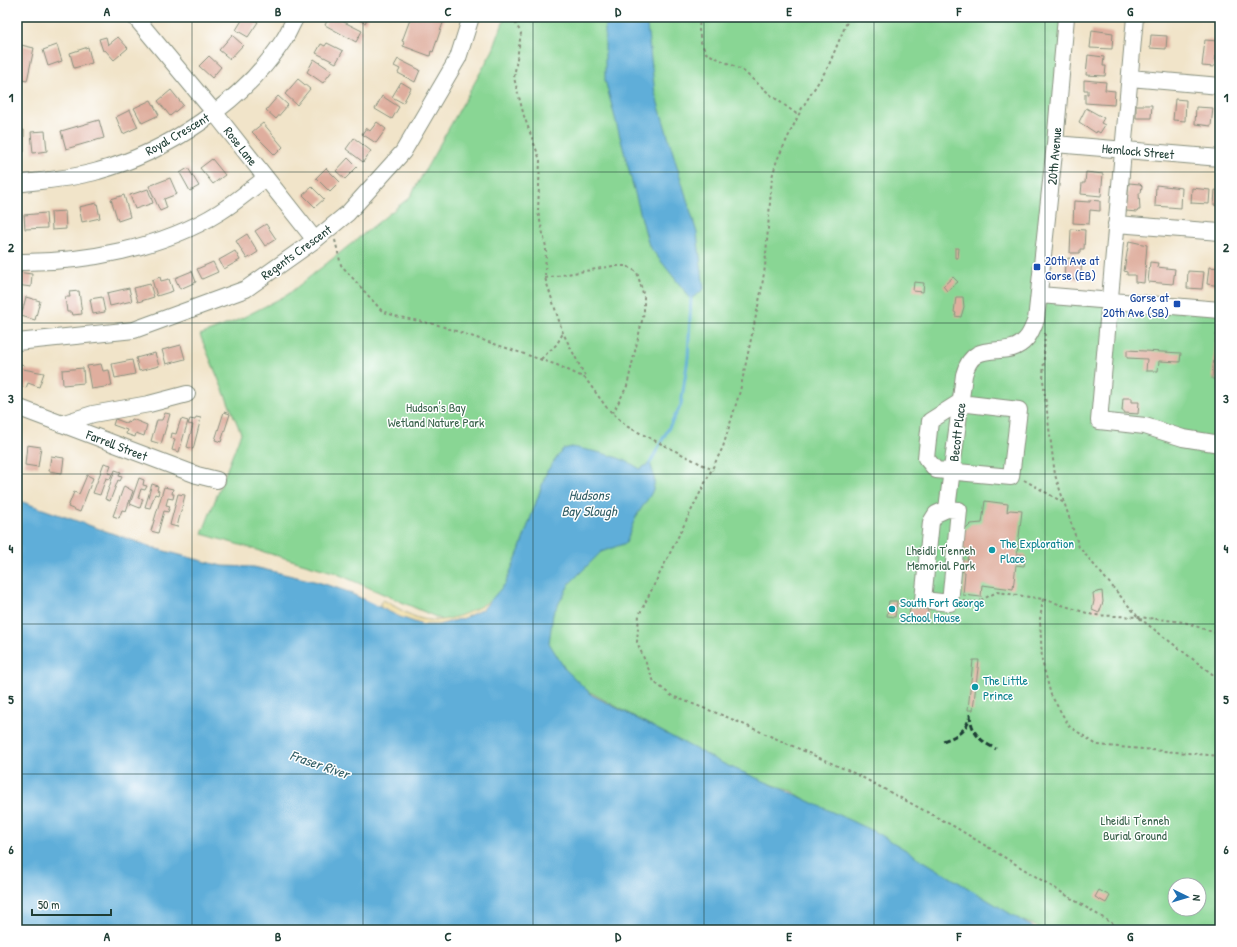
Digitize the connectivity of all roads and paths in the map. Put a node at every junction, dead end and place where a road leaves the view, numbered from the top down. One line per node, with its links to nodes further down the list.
1 (135, 17): 11 (street, Rose Lane)
2 (296, 17): 11 (street, Royal Crescent)
3 (471, 17): 19 (street, Regents Crescent)
4 (512, 17): 23 (path)
5 (700, 17): 12 (path)
6 (850, 17): 12 (path)
7 (1066, 17): 13 (street, 20th Avenue)
8 (1134, 17): 9 (street)
9 (1130, 78): 10 (street); 14 (street)
10 (1220, 86)
11 (214, 112): 16 (street, Rose Lane); 17 (street, Royal Crescent)
12 (798, 115): 38 (path)
13 (1055, 144): 14 (street, Hemlock Street); 24 (street, 20th Avenue)
14 (1123, 150): 15 (street, Hemlock Street); 18 (street)
15 (1220, 158)
16 (266, 178): 21 (street, Rose Lane); 22 (street)
17 (17, 184)
18 (1116, 224): 20 (street); 25 (street)
19 (329, 229): 21 (street, Regents Crescent); 30 (path)
20 (1220, 232)
21 (315, 240): 29 (street, Regents Crescent)
22 (17, 262)
23 (545, 278): 28 (path); 35 (path)
24 (1040, 295): 25 (street); 33 (street, Becott Place)
25 (1109, 301): 26 (street); 37 (street)
26 (1220, 310)
27 (1045, 330): 42 (path)
28 (563, 333): 30 (path); 31 (path)
29 (17, 342)
30 (540, 359): 31 (path)
31 (585, 378): 35 (path)
32 (187, 394): 36 (street)
33 (960, 402): 39 (street, Becott Place); 39 (street); 39 (street)
34 (17, 407): 36 (street, Farrell Street)
35 (613, 413): 38 (path)
36 (61, 424): 40 (street, Farrell Street)
37 (1220, 444)
38 (713, 470): 50 (path)
39 (952, 472): 43 (street, Becott Place)
40 (217, 480)
41 (1024, 480): 42 (path)
42 (1065, 504): 46 (path)
43 (947, 509): 45 (street); 45 (street)
44 (1042, 599): 45 (path); 46 (path); 49 (path)
45 (954, 602)
46 (1138, 617): 47 (path); 48 (path)
47 (1220, 636)
48 (1220, 678)
49 (1220, 756)
50 (1123, 930)

